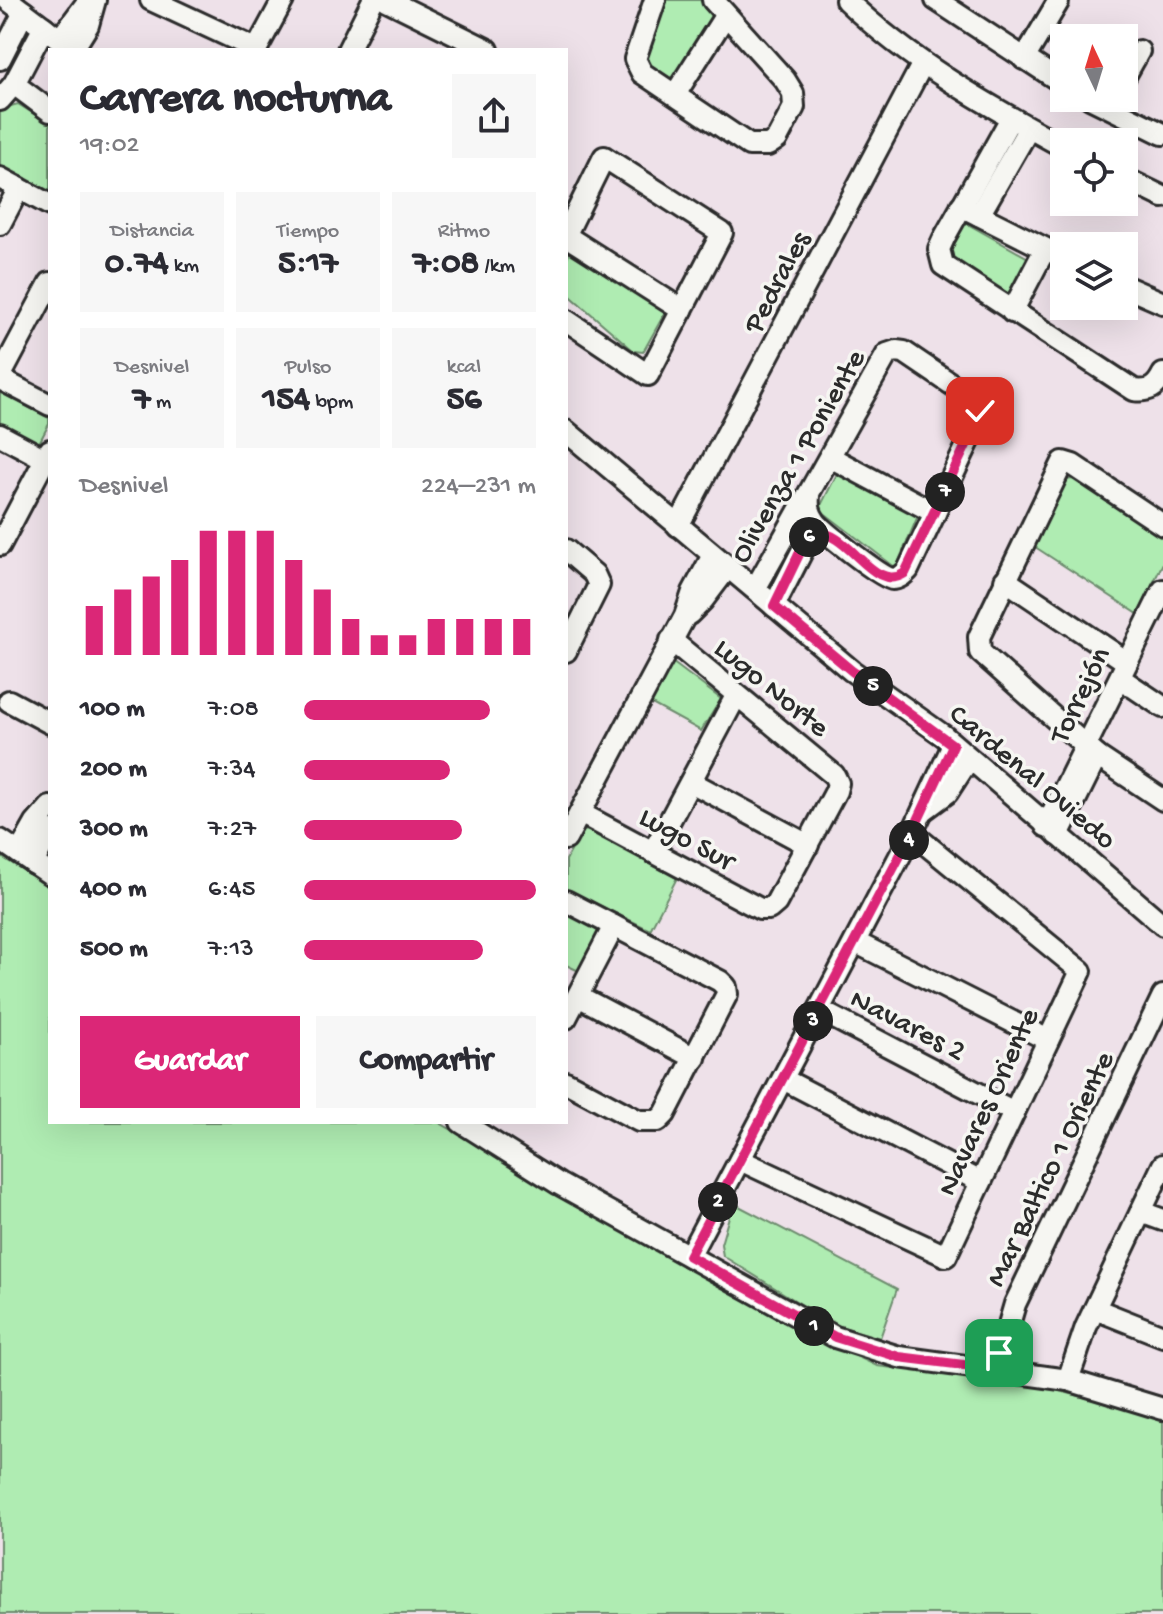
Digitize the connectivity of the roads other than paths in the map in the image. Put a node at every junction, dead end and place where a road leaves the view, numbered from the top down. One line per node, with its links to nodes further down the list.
1 (89, 0): 13 (street)
2 (95, 0): 13 (street)
3 (151, 0): 14 (street)
4 (283, 0): 15 (street)
5 (373, 0): 16 (street)
6 (387, 0): 17 (street)
7 (655, 0): 24 (street)
8 (846, 0): 21 (street)
9 (942, 2): 20 (street)
10 (1058, 2): 20 (street)
11 (16, 6): 13 (street); 19 (street)
12 (719, 8): 24 (street); 24 (street)
13 (63, 41)
14 (254, 48)
15 (257, 48)
16 (349, 48)
17 (484, 48)
18 (48, 55): 23 (street)
19 (0, 59)
20 (1024, 59): 22 (street)
21 (923, 63): 27 (street); 58 (street, Pedrales)
22 (1050, 75)
23 (7, 92): 25 (street)
24 (676, 93)
25 (48, 110)
26 (1124, 112): 28 (street)
27 (1020, 123): 29 (street); 35 (street)
28 (1163, 134)
29 (1050, 139)
30 (0, 178): 32 (street)
31 (1138, 185): 33 (street)
32 (19, 188): 34 (street); 36 (street)
33 (1163, 197)
34 (48, 204)
35 (970, 210): 39 (street); 45 (street)
36 (0, 224)
37 (568, 231): 44 (street)
38 (568, 236): 44 (street)
39 (1045, 249): 40 (street); 45 (street)
40 (1050, 251)
41 (48, 287): 48 (street)
42 (1138, 292): 43 (street)
43 (1163, 303)
44 (682, 310): 46 (street)
45 (1012, 312): 47 (street)
46 (568, 321)
47 (1163, 374)
48 (0, 378): 49 (street)
49 (48, 404)
50 (568, 433): 58 (street, Cardenal Oviedo)
51 (0, 435): 52 (street)
52 (48, 454): 56 (street)
53 (830, 457): 54 (street, Olivenza 1 Poniente); 55 (street); 55 (street, Olivenza 1 Poniente)
54 (809, 496): 59 (street); 64 (street, Olivenza 1 Poniente)
55 (935, 513): 59 (street)
56 (6, 521): 60 (street)
57 (1163, 525): 63 (street)
58 (678, 526): 62 (street, Cardenal Oviedo)
59 (825, 532): 66 (street)
60 (0, 545)
61 (568, 552): 69 (street)
62 (721, 561): 64 (street, Cardenal Oviedo); 68 (street)
63 (1005, 580): 70 (street); 76 (street)
64 (755, 589): 66 (street, Cardenal Oviedo)
65 (1163, 590): 67 (street, Torrejón)
66 (774, 606): 75 (street, Cardenal Oviedo)
67 (1158, 612): 70 (street, Torrejón)
68 (671, 640): 71 (street, Lugo Norte); 82 (street)
69 (568, 645)
70 (1123, 670): 73 (street); 76 (street, Torrejón)
71 (736, 696): 78 (street); 88 (street, Lugo Norte)
72 (9, 701): 74 (street)
73 (1163, 707)
74 (48, 722)
75 (953, 745): 77 (street, Cardenal Oviedo); 81 (street)
76 (1092, 750): 79 (street); 83 (street, Torrejón)
77 (969, 759): 81 (street); 83 (street, Cardenal Oviedo)
78 (691, 782): 88 (street); 89 (street)
79 (1163, 800)
80 (48, 809): 90 (street)
81 (921, 812): 84 (street)
82 (580, 813): 86 (street); 89 (street, Lugo Sur)
83 (1052, 830): 92 (street, Cardenal Oviedo)
84 (912, 833): 94 (street); 99 (street, Navares Oriente)
85 (48, 835): 90 (street)
86 (568, 835)
87 (0, 840): 90 (street)
88 (808, 845): 89 (street, Lugo Sur)
89 (653, 852)
90 (34, 864)
91 (568, 902): 93 (street)
92 (1163, 925)
93 (614, 926): 95 (street); 100 (street)
94 (855, 942): 97 (street); 99 (street)
95 (578, 996): 98 (street); 100 (street)
96 (1163, 996): 113 (street, Mar Baltico 1 Oriente)
97 (819, 1010): 101 (street); 103 (street, Navares 2)
98 (568, 1014)
99 (1048, 1040): 103 (street, Navares Oriente)
100 (695, 1058): 102 (street)
101 (783, 1079): 105 (street); 107 (street)
102 (568, 1083)
103 (1014, 1112): 107 (street, Navares Oriente)
104 (464, 1124): 110 (street)
105 (740, 1160): 107 (street, Navares Oriente); 110 (street)
106 (1163, 1165): 108 (street)
107 (981, 1182)
108 (1141, 1212): 109 (street); 111 (street)
109 (1163, 1220)
110 (689, 1256): 113 (street)
111 (1095, 1309): 112 (street); 114 (street)
112 (1163, 1336)
113 (996, 1369): 114 (street)
114 (1068, 1380): 115 (street)
115 (1163, 1409)

